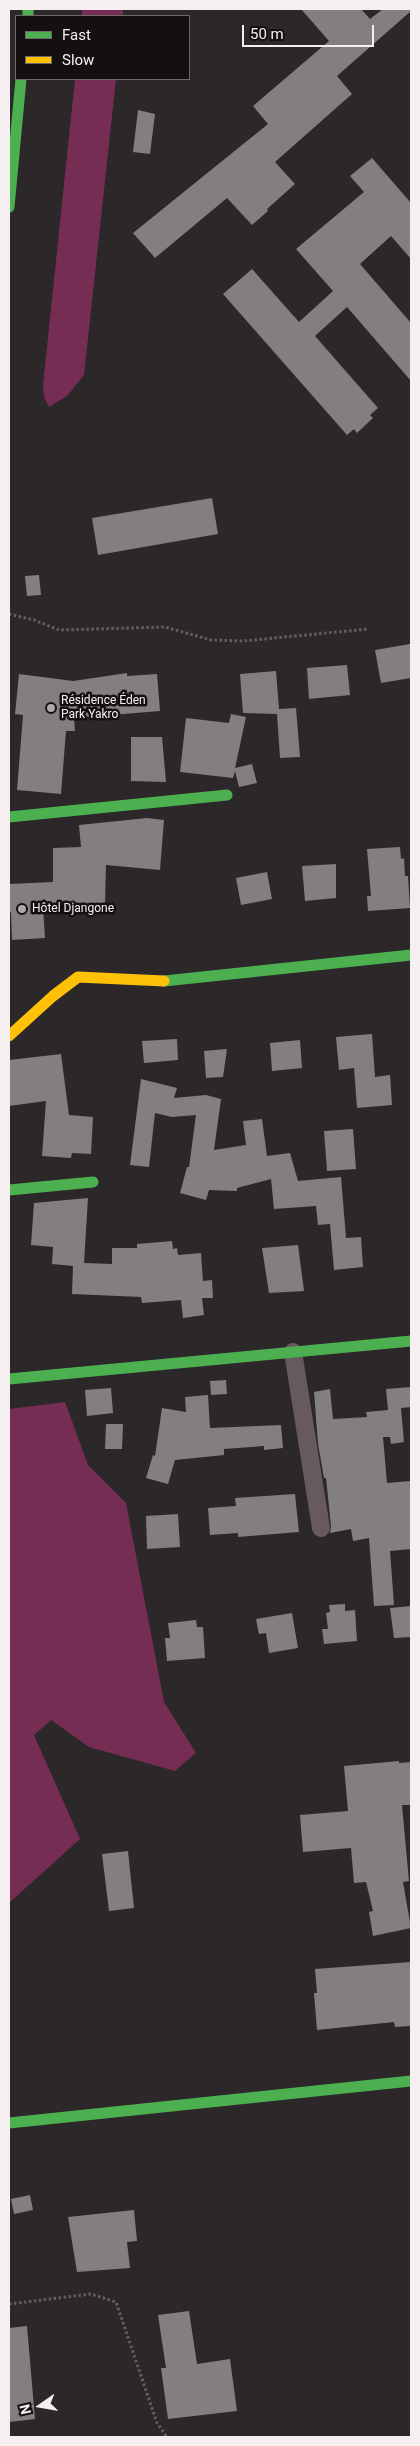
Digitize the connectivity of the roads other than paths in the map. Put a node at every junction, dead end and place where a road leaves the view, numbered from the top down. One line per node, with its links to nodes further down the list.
1 (21, 80): 2 (street)
2 (9, 207)
3 (227, 795): 4 (street)
4 (9, 817)
5 (411, 955): 6 (street)
6 (9, 1036)
7 (93, 1182): 8 (street)
8 (9, 1190)
9 (411, 1341): 10 (street)
10 (293, 1352): 11 (street); 12 (street)
11 (9, 1379)
12 (321, 1528)
13 (411, 2081): 14 (street)
14 (9, 2123)

